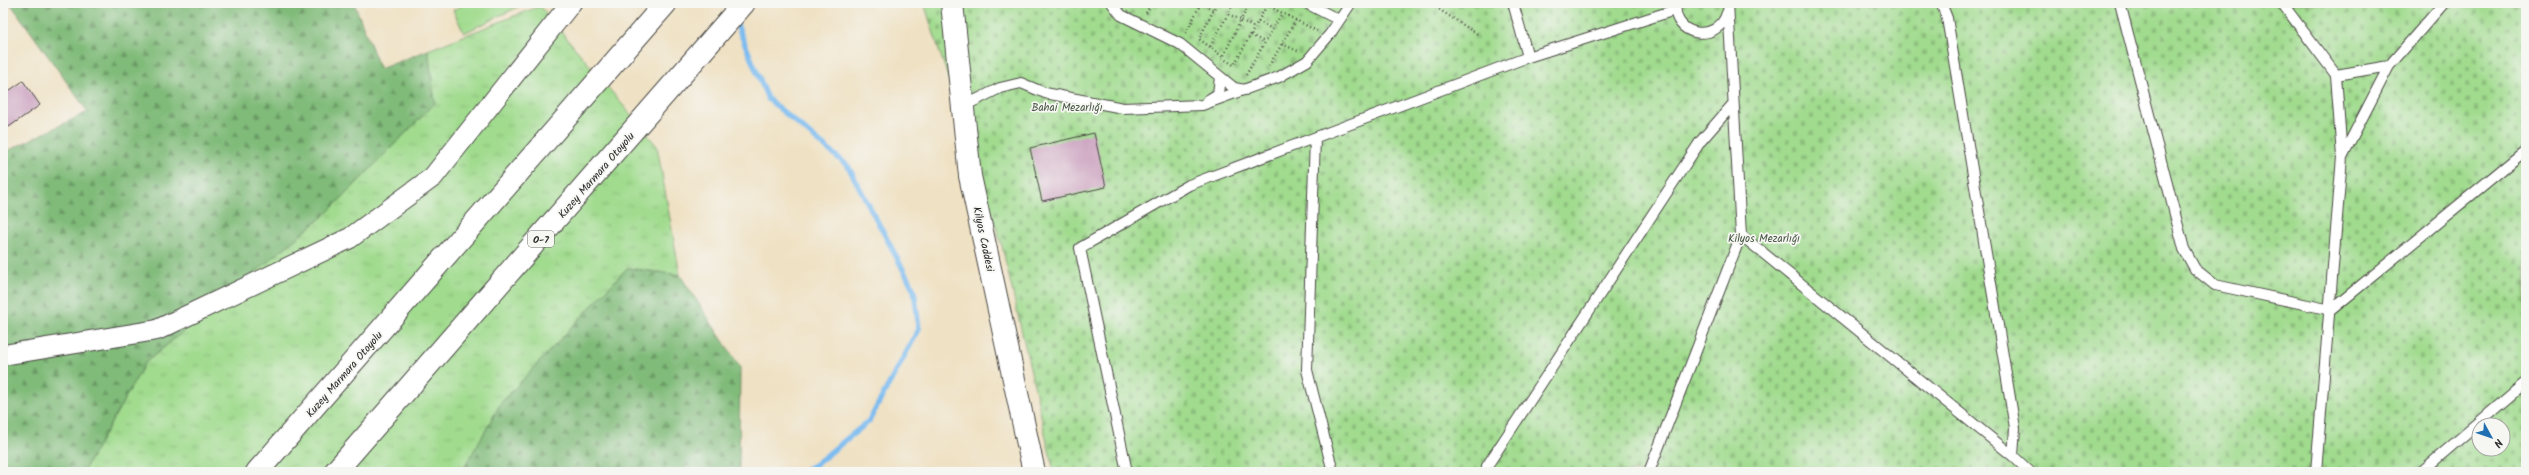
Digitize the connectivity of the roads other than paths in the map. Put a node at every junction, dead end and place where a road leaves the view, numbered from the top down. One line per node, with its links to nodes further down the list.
1 (571, 3): 30 (street)
2 (666, 3): 33 (main road, Kuzey Marmara Otoyolu)
3 (744, 3): 34 (main road, Kuzey Marmara Otoyolu / O-7)
4 (952, 3): 24 (main road, Kilyos Caddesi)
5 (1112, 3): 19 (lane)
6 (1306, 3): 16 (lane)
7 (1351, 3): 16 (lane)
8 (1513, 3): 17 (lane)
9 (1726, 3): 15 (lane)
10 (1941, 3): 32 (lane)
11 (2120, 3): 29 (lane)
12 (2282, 3): 20 (lane)
13 (2444, 3): 18 (lane)
14 (1676, 6): 15 (lane); 17 (lane)
15 (1727, 14): 22 (lane)
16 (1339, 20): 21 (lane)
17 (1528, 57): 25 (lane)
18 (2388, 66): 20 (lane); 27 (lane)
19 (1216, 74): 21 (lane); 23 (lane)
20 (2336, 75): 27 (lane)
21 (1241, 90): 23 (lane)
22 (1733, 104): 28 (lane); 38 (lane)
23 (1202, 105): 24 (lane)
24 (962, 107): 35 (main road, Kilyos Caddesi)
25 (1315, 138): 36 (lane); 37 (lane)
26 (2526, 150): 29 (lane)
27 (2342, 157): 29 (lane)
28 (1741, 235): 32 (lane); 39 (lane)
29 (2331, 310): 41 (lane)
30 (3, 355)
31 (2526, 382): 42 (lane)
32 (2013, 456): 40 (lane)
33 (257, 472)
34 (335, 472)
35 (1034, 472)
36 (1126, 472)
37 (1332, 472)
38 (1490, 472)
39 (1649, 472)
40 (2030, 472)
41 (2316, 472)
42 (2421, 472)

